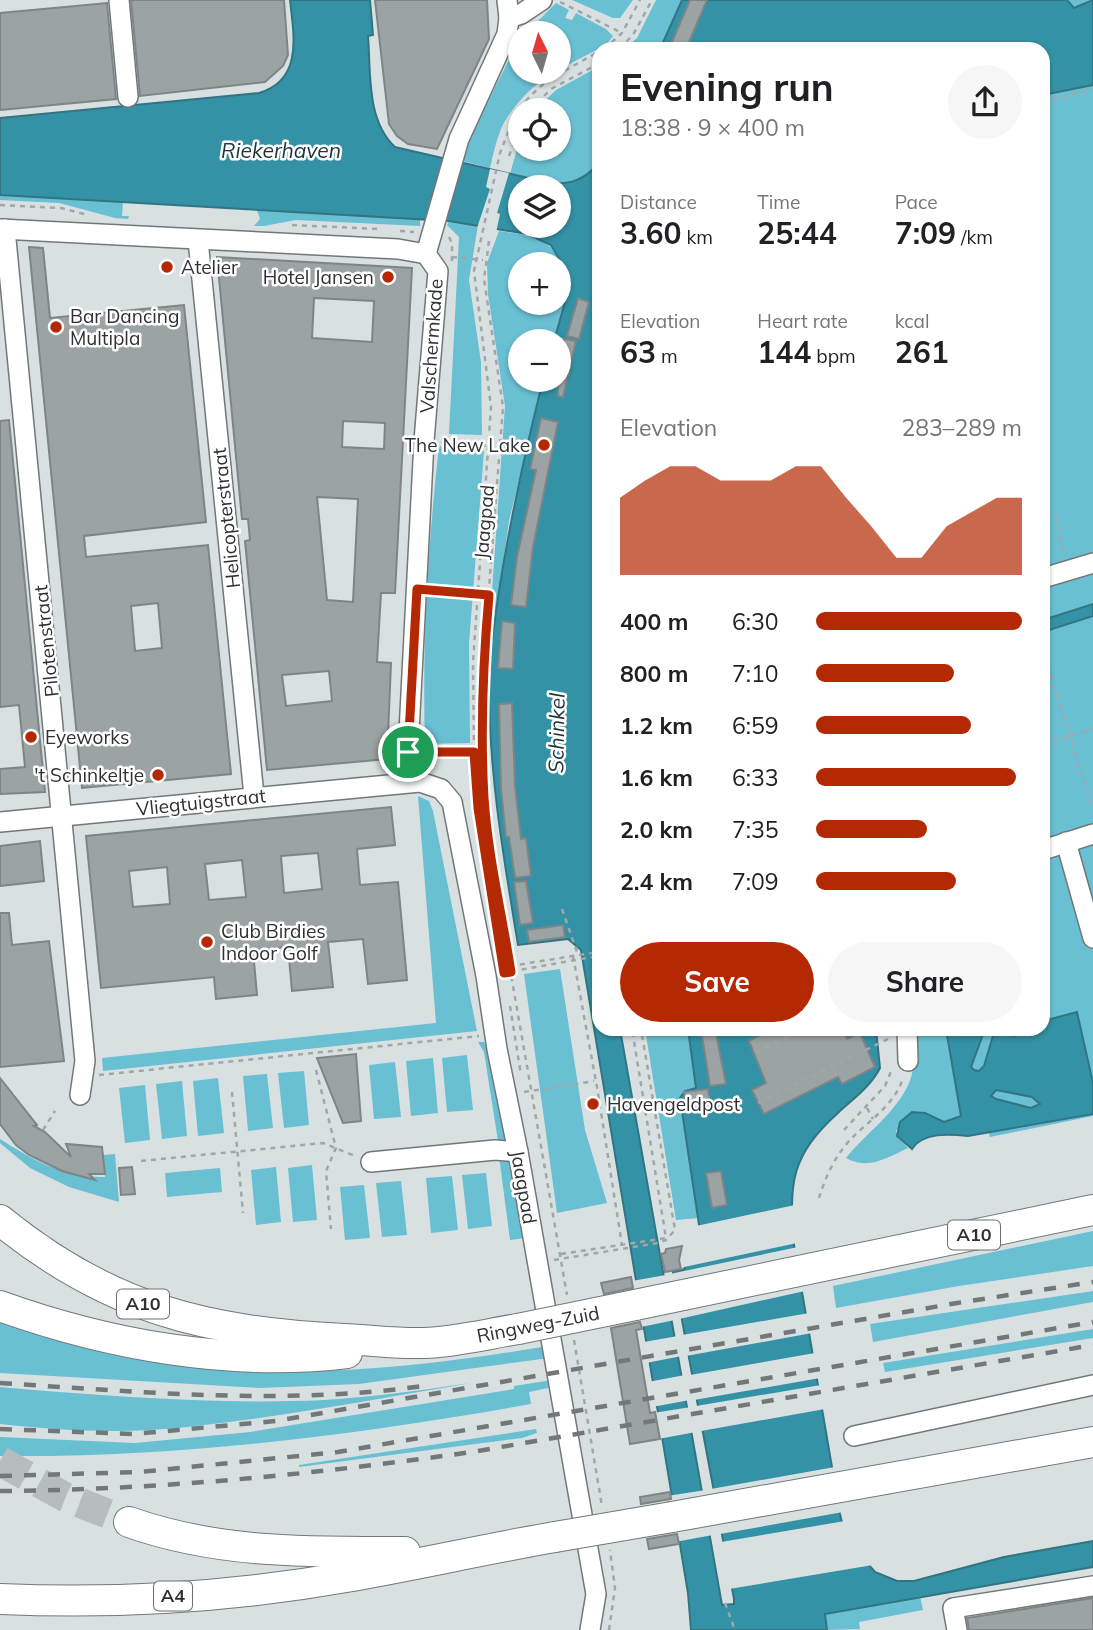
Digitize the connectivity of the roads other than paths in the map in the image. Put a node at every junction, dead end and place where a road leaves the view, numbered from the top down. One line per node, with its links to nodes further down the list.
1 (119, 0): 4 (street)
2 (542, 0): 3 (street)
3 (508, 9): 7 (street)
4 (128, 97)
5 (3, 229): 6 (street, Valschermkade); 8 (street, Pilotenstraat)
6 (198, 240): 7 (street, Valschermkade); 12 (street, Helicopterstraat)
7 (426, 254): 11 (street, Valschermkade)
8 (9, 363): 13 (street, Pilotenstraat)
9 (1093, 563): 10 (street)
10 (1050, 576)
11 (402, 783): 12 (street, Vliegtuigstraat); 22 (street, Jaagpad)
12 (254, 796): 13 (street, Vliegtuigstraat)
13 (62, 817): 14 (street, Vliegtuigstraat); 21 (street, Pilotenstraat)
14 (0, 822)
15 (1093, 834): 16 (street)
16 (1066, 842): 17 (street); 18 (street)
17 (1050, 848)
18 (1093, 938)
19 (899, 1036): 20 (street)
20 (901, 1064)
21 (81, 1086)
22 (518, 1152): 23 (street); 35 (street, Jaagpad)
23 (372, 1162)
24 (1093, 1210): 27 (highway, Ringweg-Zuid / A10, bridge)
25 (0, 1220): 27 (highway, Ringweg-Zuid / A10)
26 (0, 1306): 27 (highway)
27 (424, 1343)
28 (1093, 1385): 29 (street)
29 (854, 1436)
30 (1093, 1442): 32 (highway, bridge)
31 (129, 1522): 32 (highway)
32 (475, 1551): 34 (highway, A4)
33 (1093, 1586): 36 (street)
34 (0, 1599)
35 (590, 1630)
36 (956, 1630)

